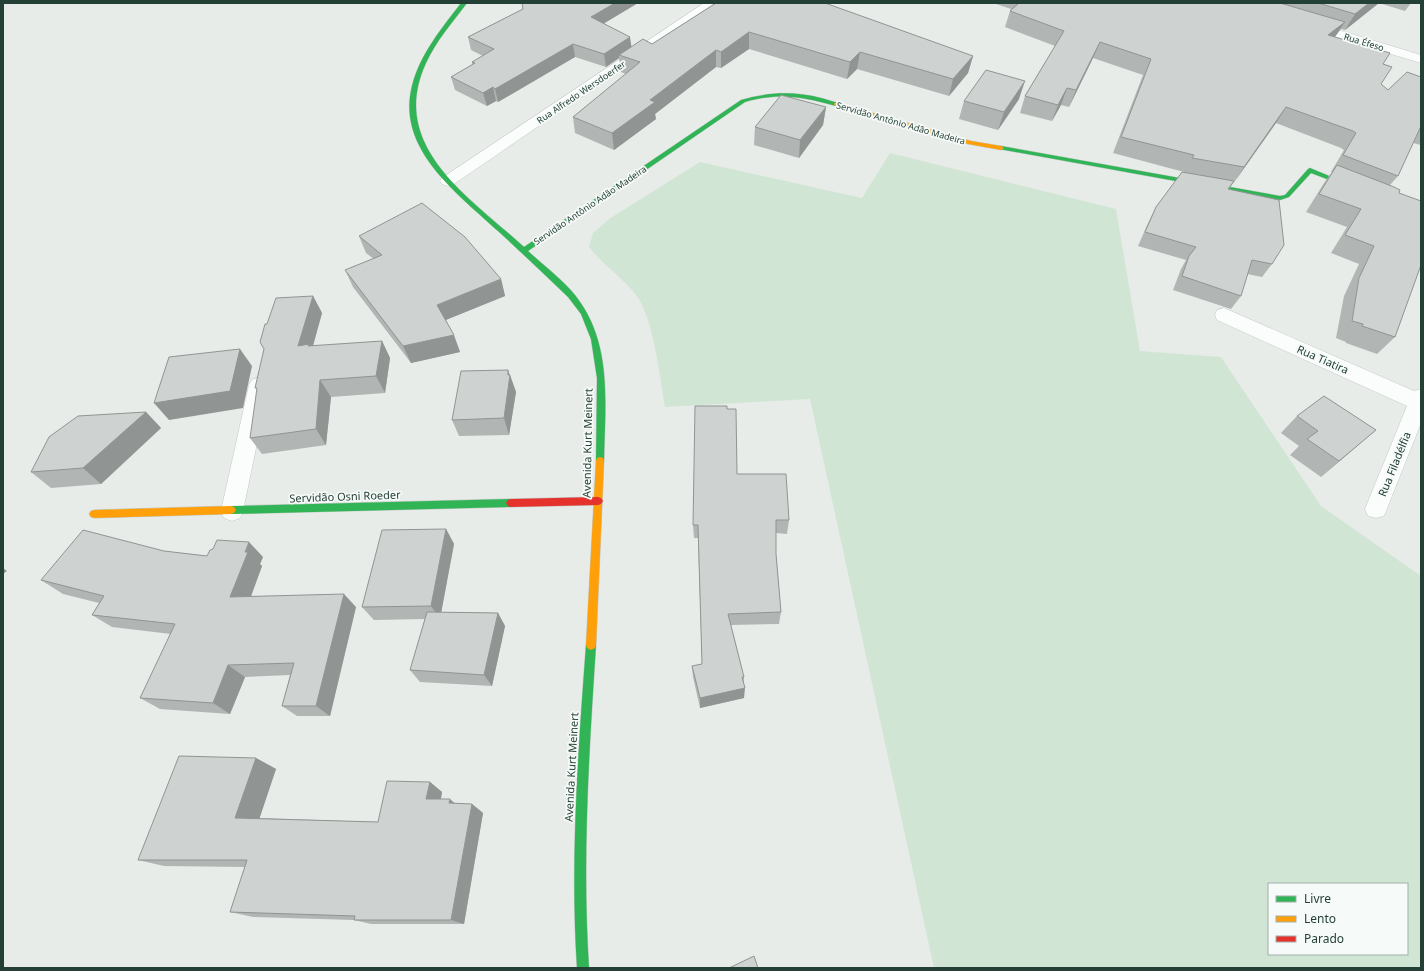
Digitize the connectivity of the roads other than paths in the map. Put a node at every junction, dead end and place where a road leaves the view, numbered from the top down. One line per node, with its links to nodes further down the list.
1 (464, 3): 5 (street, Avenida Kurt Meinert)
2 (713, 3): 5 (street, Rua Alfredo Wersdoerfer)
3 (1299, 22): 4 (street, Rua Éfeso)
4 (1421, 59)
5 (448, 181): 7 (street, Avenida Kurt Meinert)
6 (1362, 191): 7 (street, Servidão Antônio Adão Madeira)
7 (523, 251): 11 (street, Avenida Kurt Meinert)
8 (1224, 315): 10 (street, Rua Tiatira)
9 (264, 365): 13 (street)
10 (1420, 401): 12 (street, Rua Filadélfia)
11 (598, 501): 13 (street, Servidão Osni Roeder); 15 (street, Avenida Kurt Meinert)
12 (1376, 509)
13 (232, 511): 14 (street, Servidão Osni Roeder)
14 (94, 514)
15 (583, 968)

